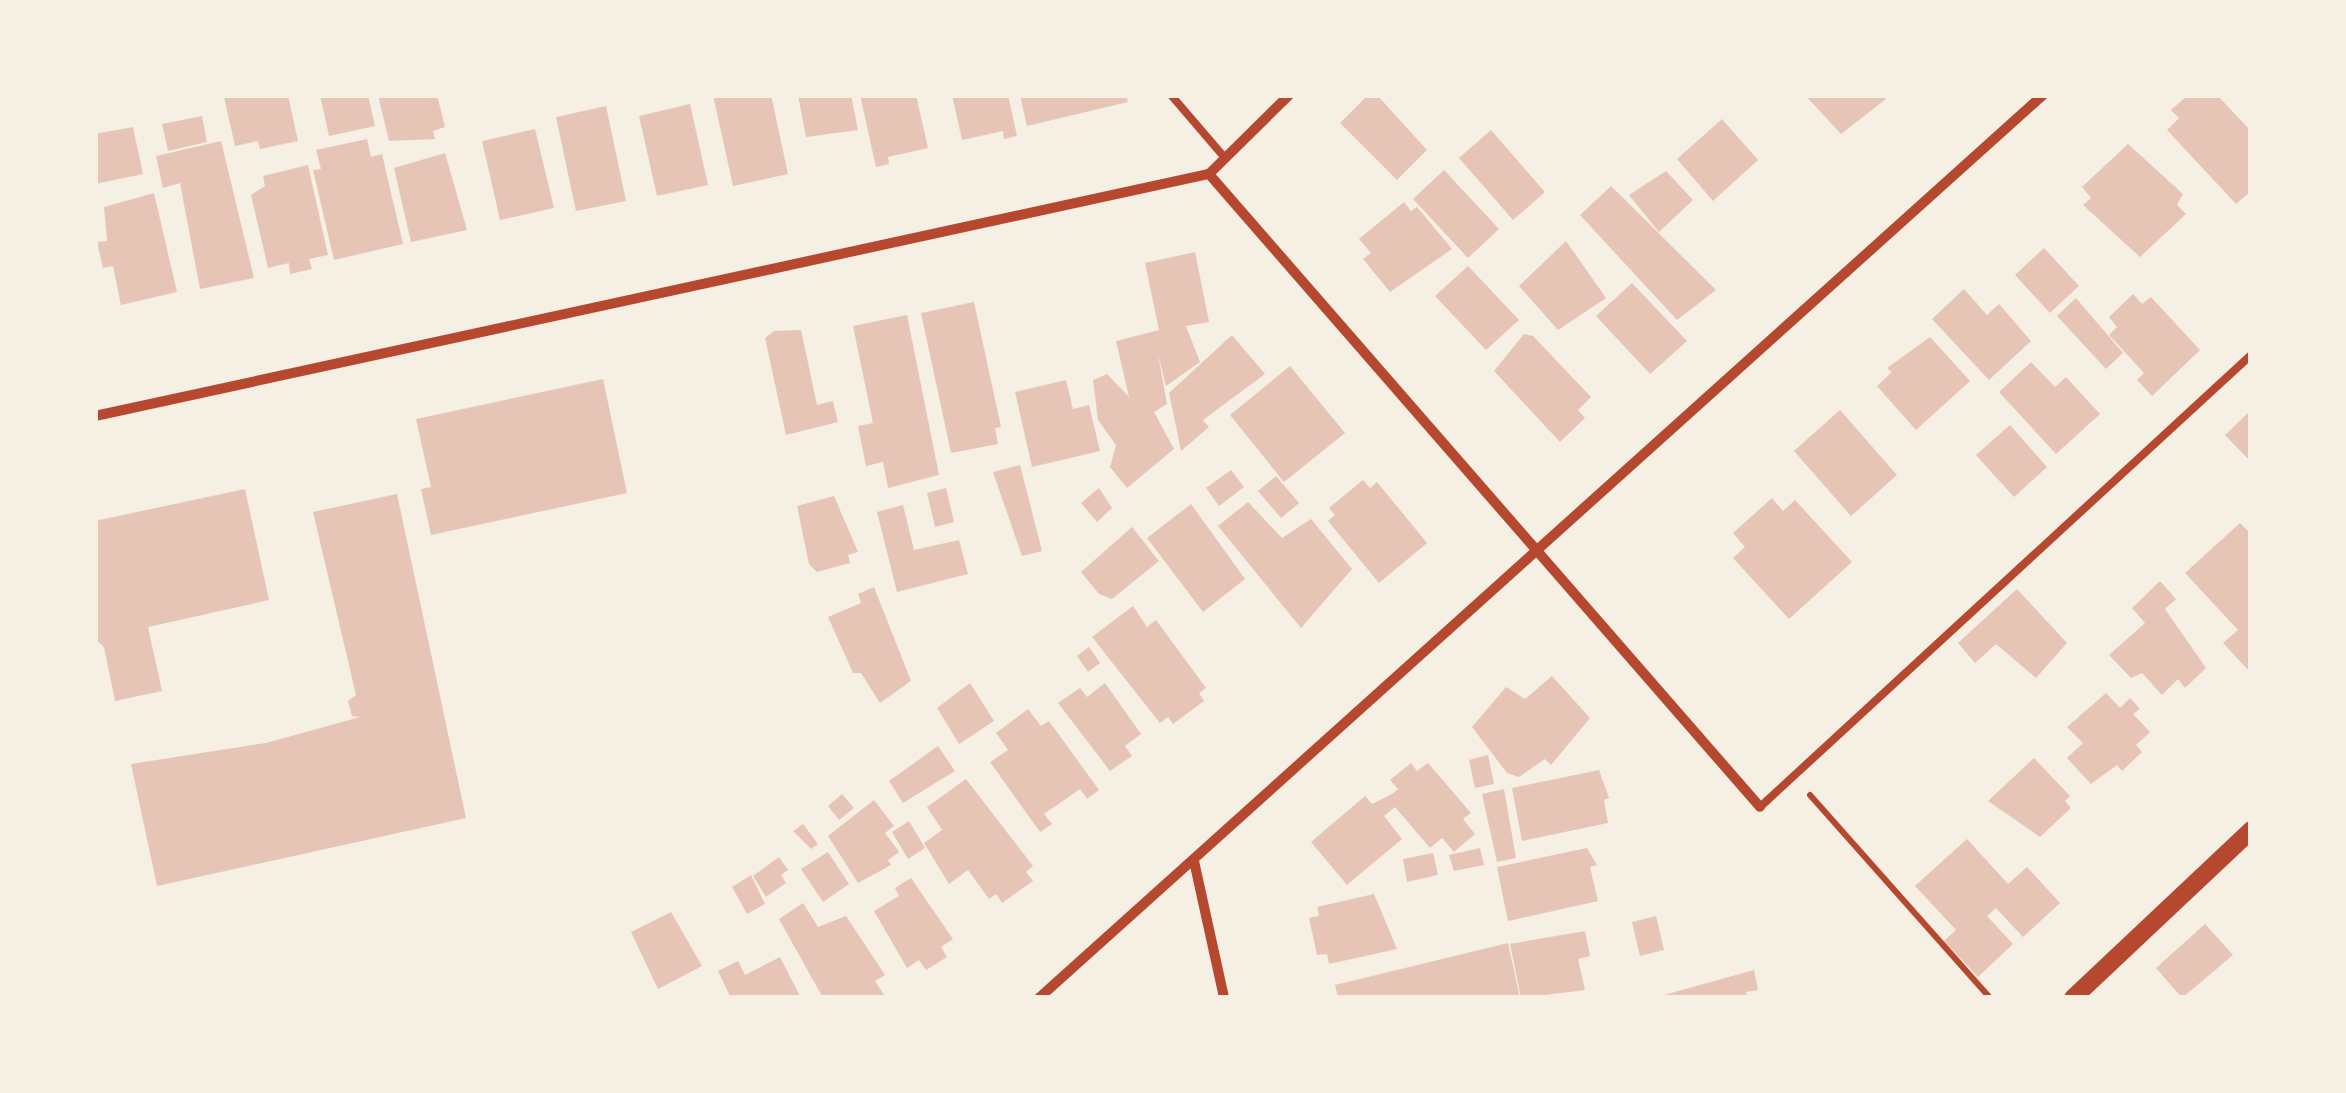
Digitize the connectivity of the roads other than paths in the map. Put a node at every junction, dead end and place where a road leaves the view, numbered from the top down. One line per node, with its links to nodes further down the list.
1 (1171, 95): 4 (lane)
2 (1289, 95): 4 (street)
3 (2042, 95): 8 (street)
4 (1225, 158): 5 (street)
5 (1208, 174): 7 (street); 8 (street)
6 (2251, 354): 9 (lane)
7 (95, 416)
8 (1539, 553): 9 (street); 11 (street)
9 (1760, 806)
10 (2251, 830): 14 (street)
11 (1194, 861): 12 (street); 13 (street)
12 (1039, 998)
13 (1224, 998)
14 (2074, 998)

